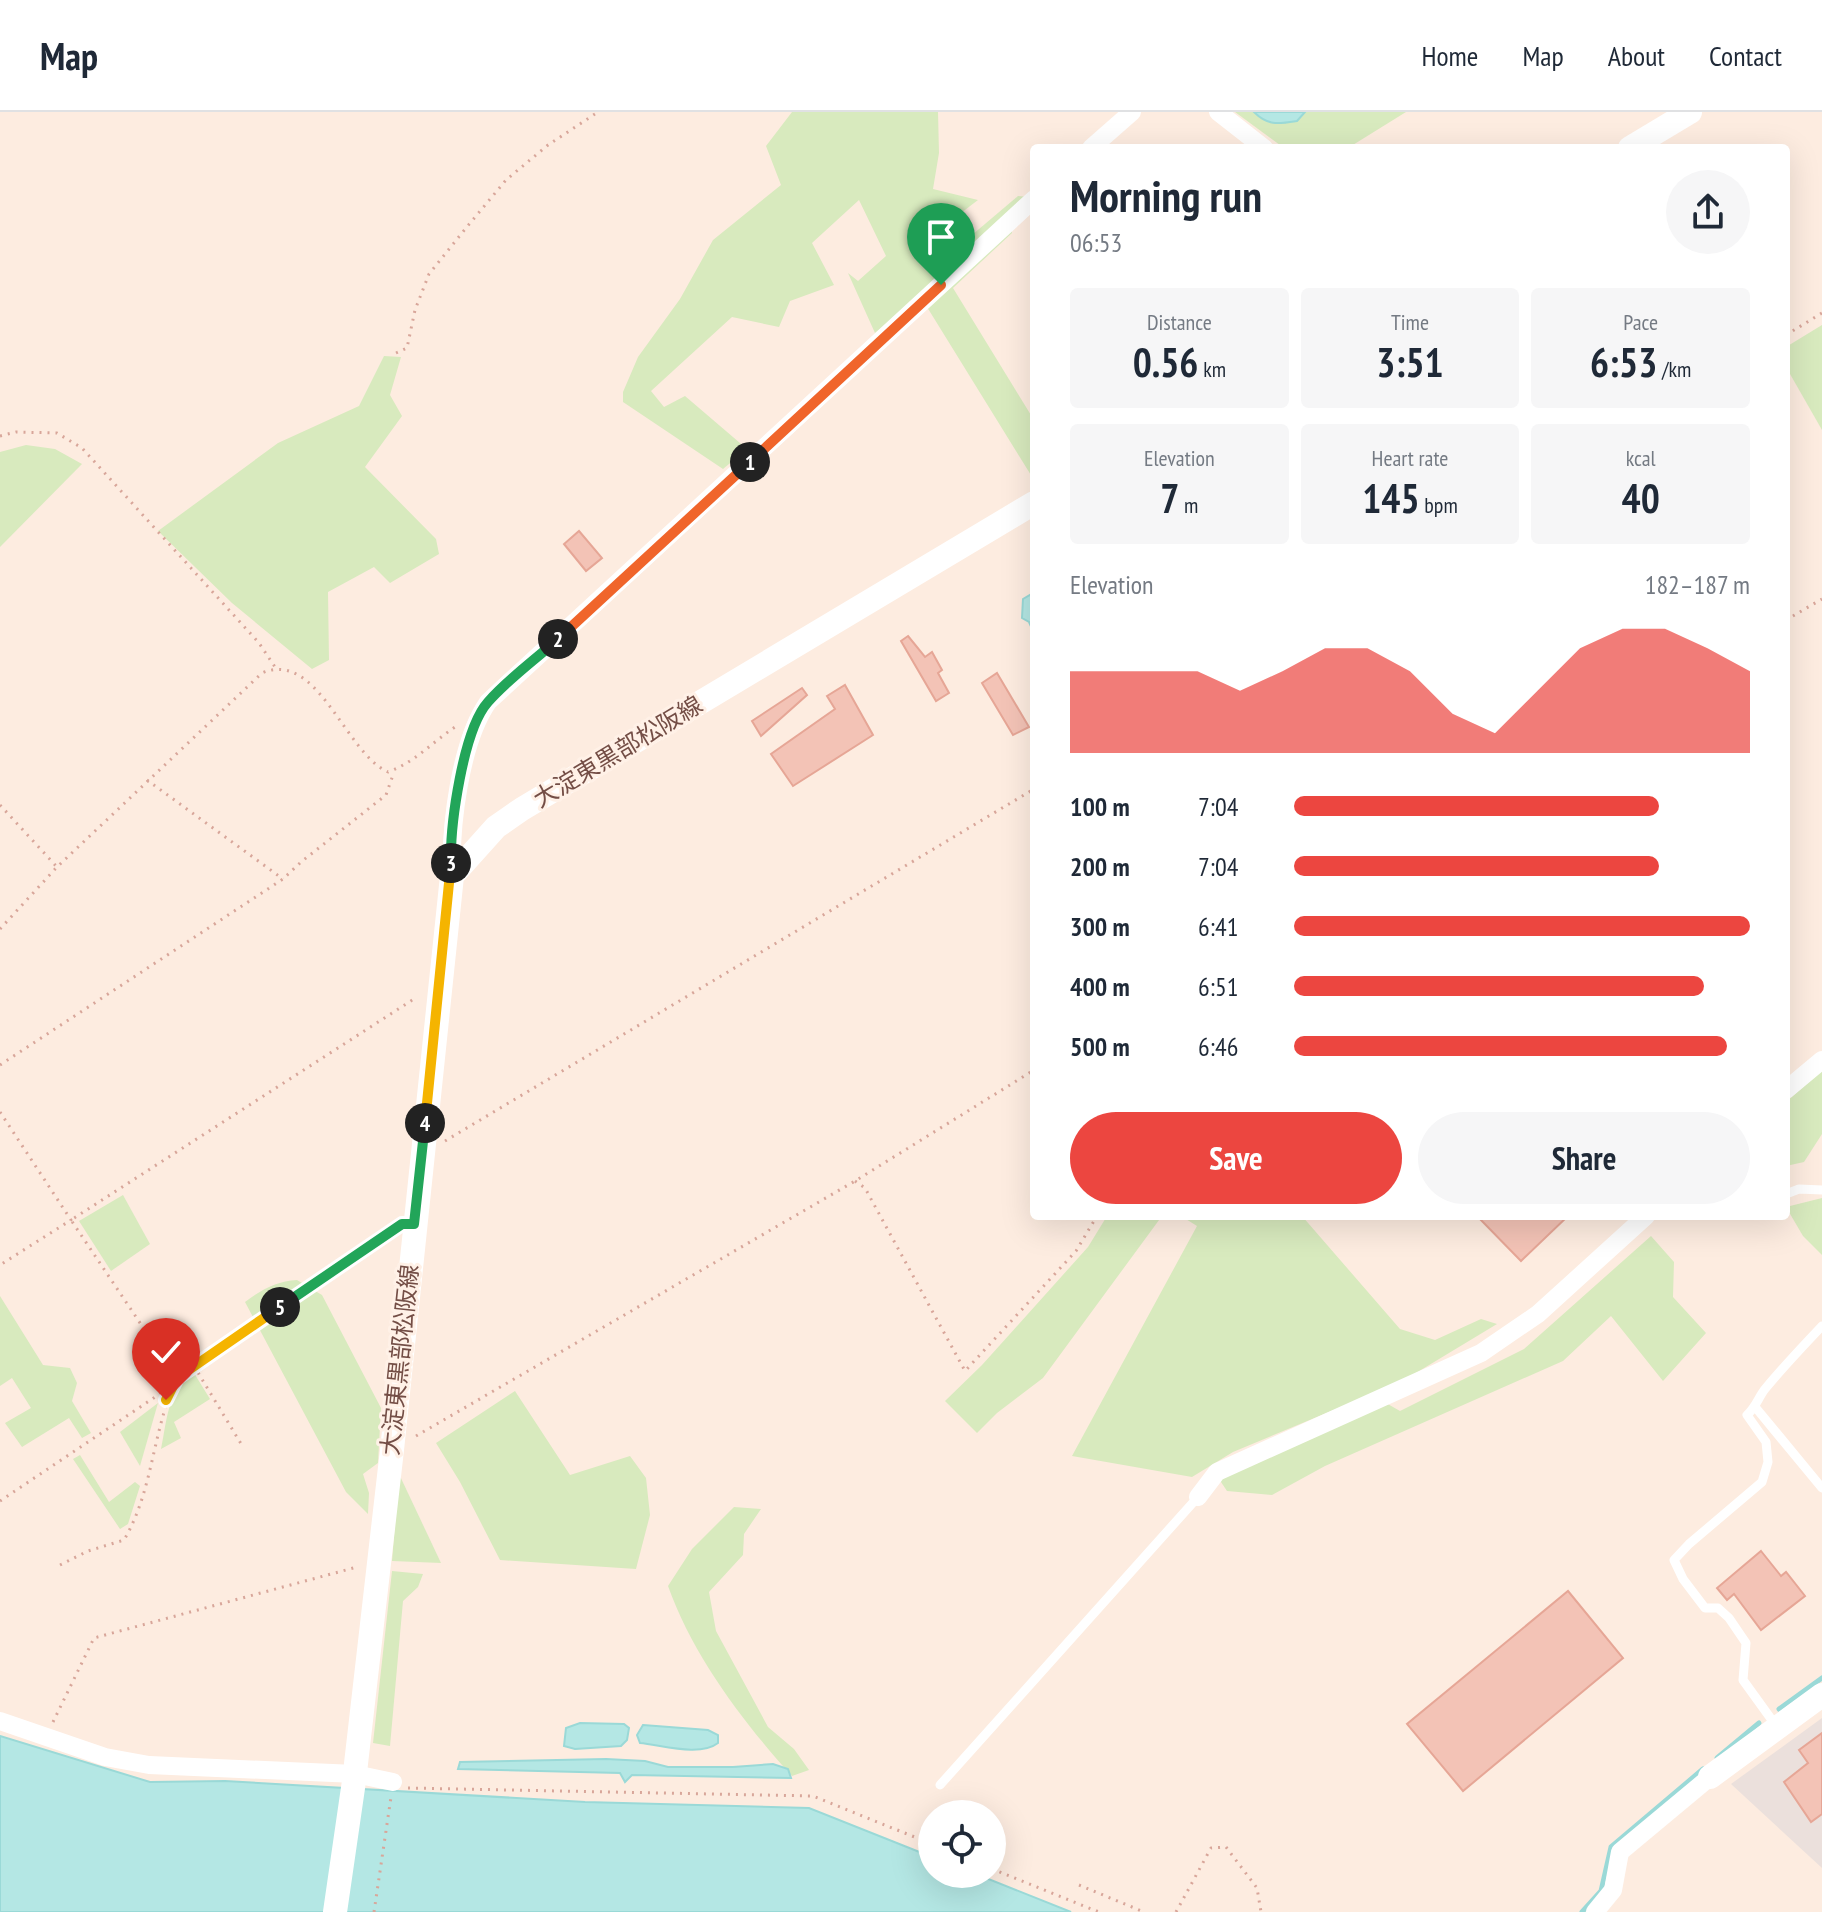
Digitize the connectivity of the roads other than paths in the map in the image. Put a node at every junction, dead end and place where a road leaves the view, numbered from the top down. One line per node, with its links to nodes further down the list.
1 (1132, 112): 4 (street)
2 (1218, 112): 5 (street)
3 (1690, 112): 6 (main road)
4 (1096, 144)
5 (1259, 144)
6 (1637, 144)
7 (1030, 203): 9 (street)
8 (1030, 505): 9 (main road, 大淀東黒部松阪線)
9 (452, 876): 23 (main road, 大淀東黒部松阪線)
10 (1822, 1060): 11 (street)
11 (1790, 1087)
12 (1822, 1190): 13 (lane)
13 (1790, 1192)
14 (1642, 1220): 18 (street)
15 (1822, 1326): 16 (lane)
16 (1756, 1408): 17 (lane); 21 (lane)
17 (1822, 1488)
18 (1198, 1497): 24 (lane)
19 (1822, 1695): 21 (main road)
20 (0, 1721): 23 (street)
21 (1778, 1728): 22 (main road)
22 (1710, 1777): 27 (street)
23 (354, 1778): 25 (street); 26 (main road, 大淀東黒部松阪線)
24 (940, 1785)
25 (397, 1786)
26 (335, 1912)
27 (1595, 1912)

